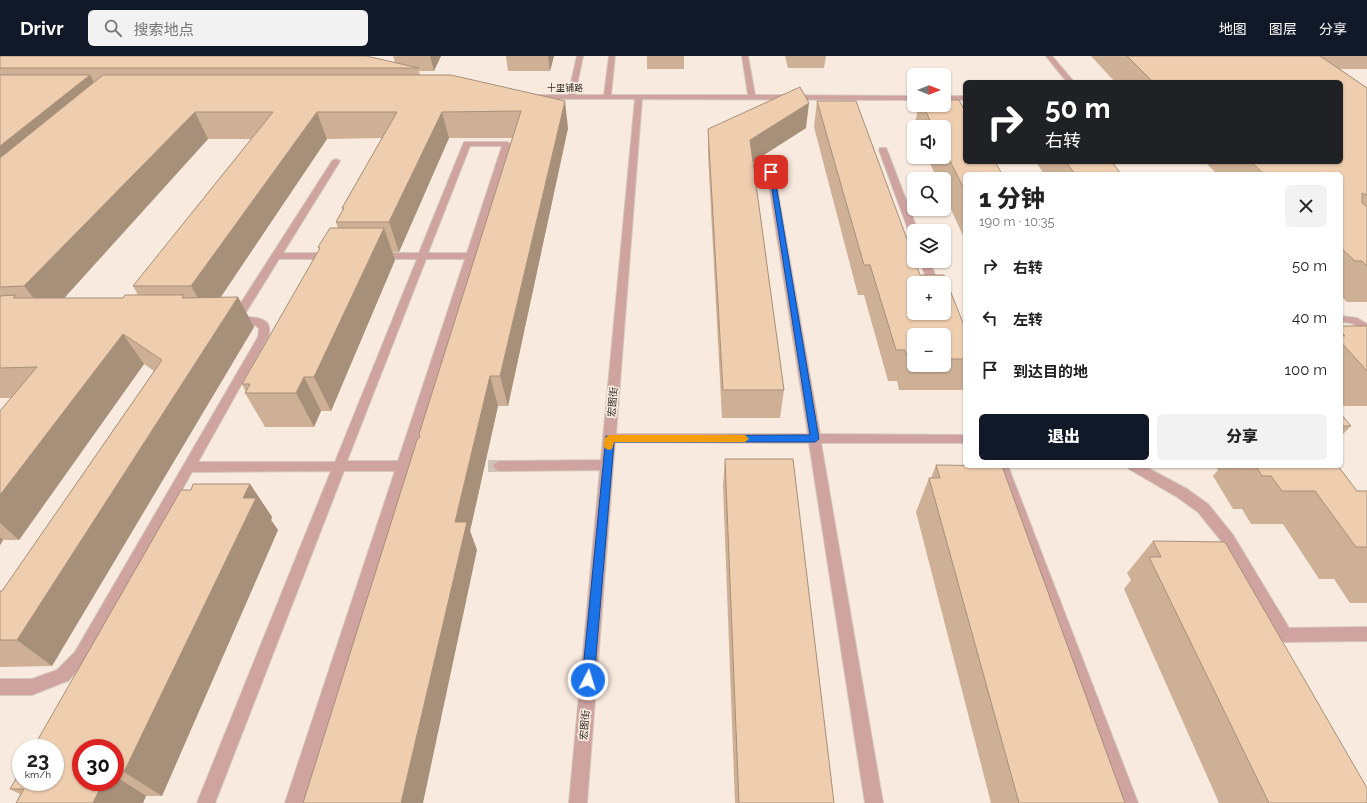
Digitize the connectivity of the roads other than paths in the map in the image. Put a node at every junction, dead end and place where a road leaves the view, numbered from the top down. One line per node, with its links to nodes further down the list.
1 (580, 56): 7 (street)
2 (612, 56): 8 (street)
3 (745, 56): 10 (street)
4 (1049, 56): 5 (street)
5 (1069, 80)
6 (524, 97): 7 (street, 十里铺路)
7 (571, 97): 8 (street, 十里铺路)
8 (607, 98): 9 (street, 十里铺路)
9 (639, 98): 10 (street, 十里铺路); 27 (street, 宏图街)
10 (752, 98): 11 (street, 十里铺路)
11 (907, 98)
12 (951, 98): 13 (street)
13 (963, 98)
14 (883, 150): 17 (street)
15 (336, 161): 18 (street)
16 (771, 172): 28 (street)
17 (911, 224)
18 (276, 256): 19 (street); 25 (street)
19 (346, 256)
20 (369, 256): 21 (street)
21 (423, 256): 22 (street); 22 (street); 31 (street)
22 (471, 256): 32 (street)
23 (1343, 319): 26 (street)
24 (220, 320): 25 (street)
25 (236, 320): 35 (street)
26 (1367, 328)
27 (609, 438): 28 (street); 30 (street, 宏图街)
28 (815, 439): 29 (street); 43 (street)
29 (963, 439)
30 (607, 465): 34 (street); 42 (street, 宏图街)
31 (340, 466): 32 (street); 35 (street); 40 (street)
32 (403, 466): 33 (street); 41 (street)
33 (424, 466)
34 (499, 466)
35 (189, 467): 39 (street)
36 (1003, 468): 44 (street)
37 (1137, 468): 38 (street)
38 (1367, 634)
39 (0, 687)
40 (206, 803)
41 (294, 803)
42 (578, 803)
43 (874, 803)
44 (1129, 803)

